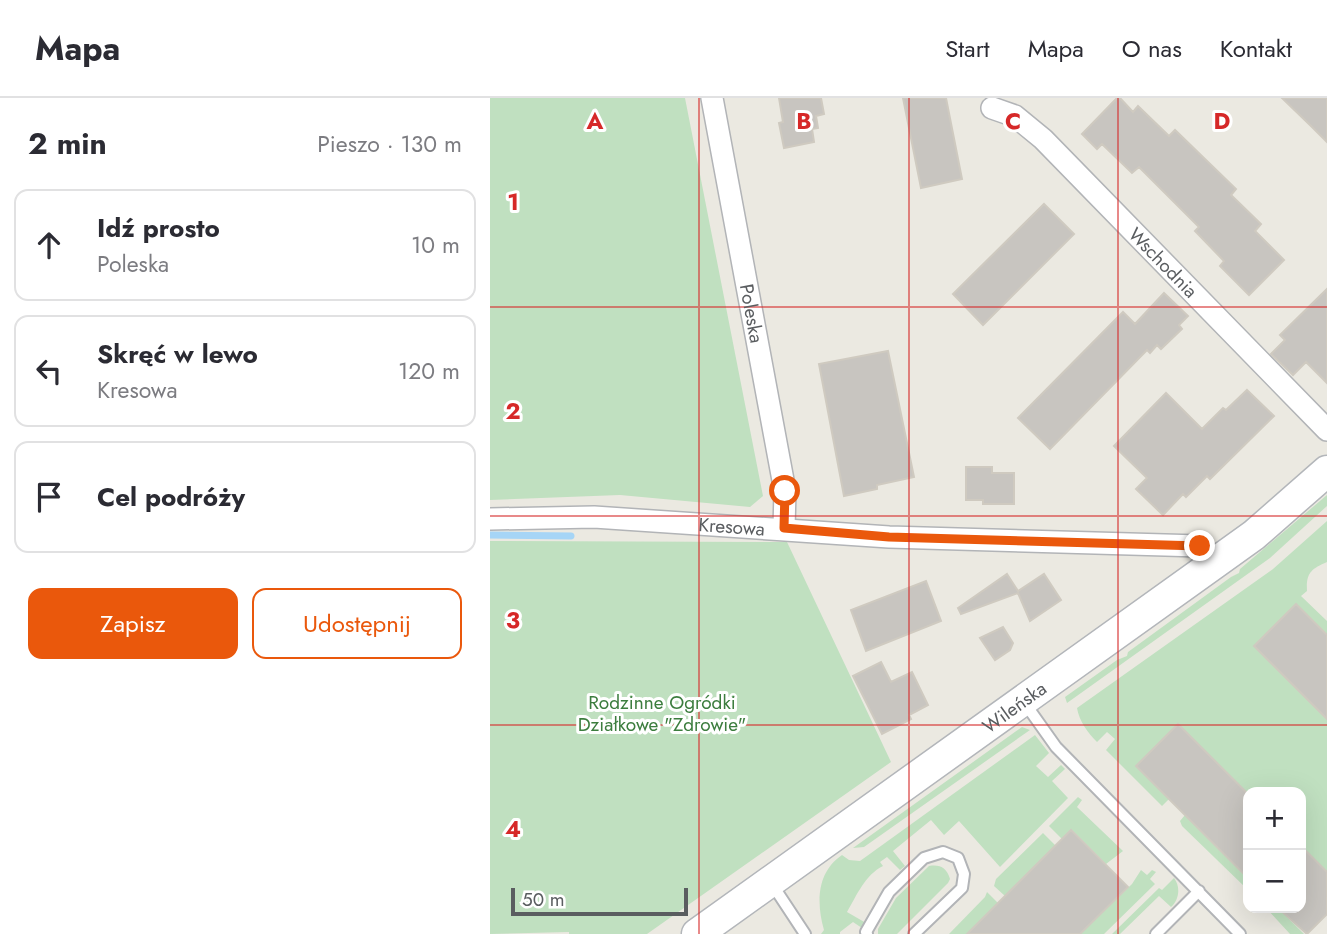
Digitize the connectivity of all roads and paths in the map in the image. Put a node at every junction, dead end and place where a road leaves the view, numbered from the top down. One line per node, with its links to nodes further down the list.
1 (712, 98): 6 (street, Poleska)
2 (992, 108): 3 (street, Wschodnia)
3 (1327, 430)
4 (1327, 471): 7 (street, Wileńska)
5 (490, 519): 6 (street, Kresowa)
6 (784, 528): 7 (street, Kresowa)
7 (1215, 564): 8 (street, Wileńska)
8 (1024, 702): 9 (street, Wileńska); 10 (lane)
9 (771, 882): 11 (street, Wileńska); 12 (lane)
10 (1199, 891): 15 (lane); 16 (lane)
11 (697, 934)
12 (805, 934)
13 (867, 934): 14 (lane)
14 (914, 934)
15 (1156, 934)
16 (1240, 934)

